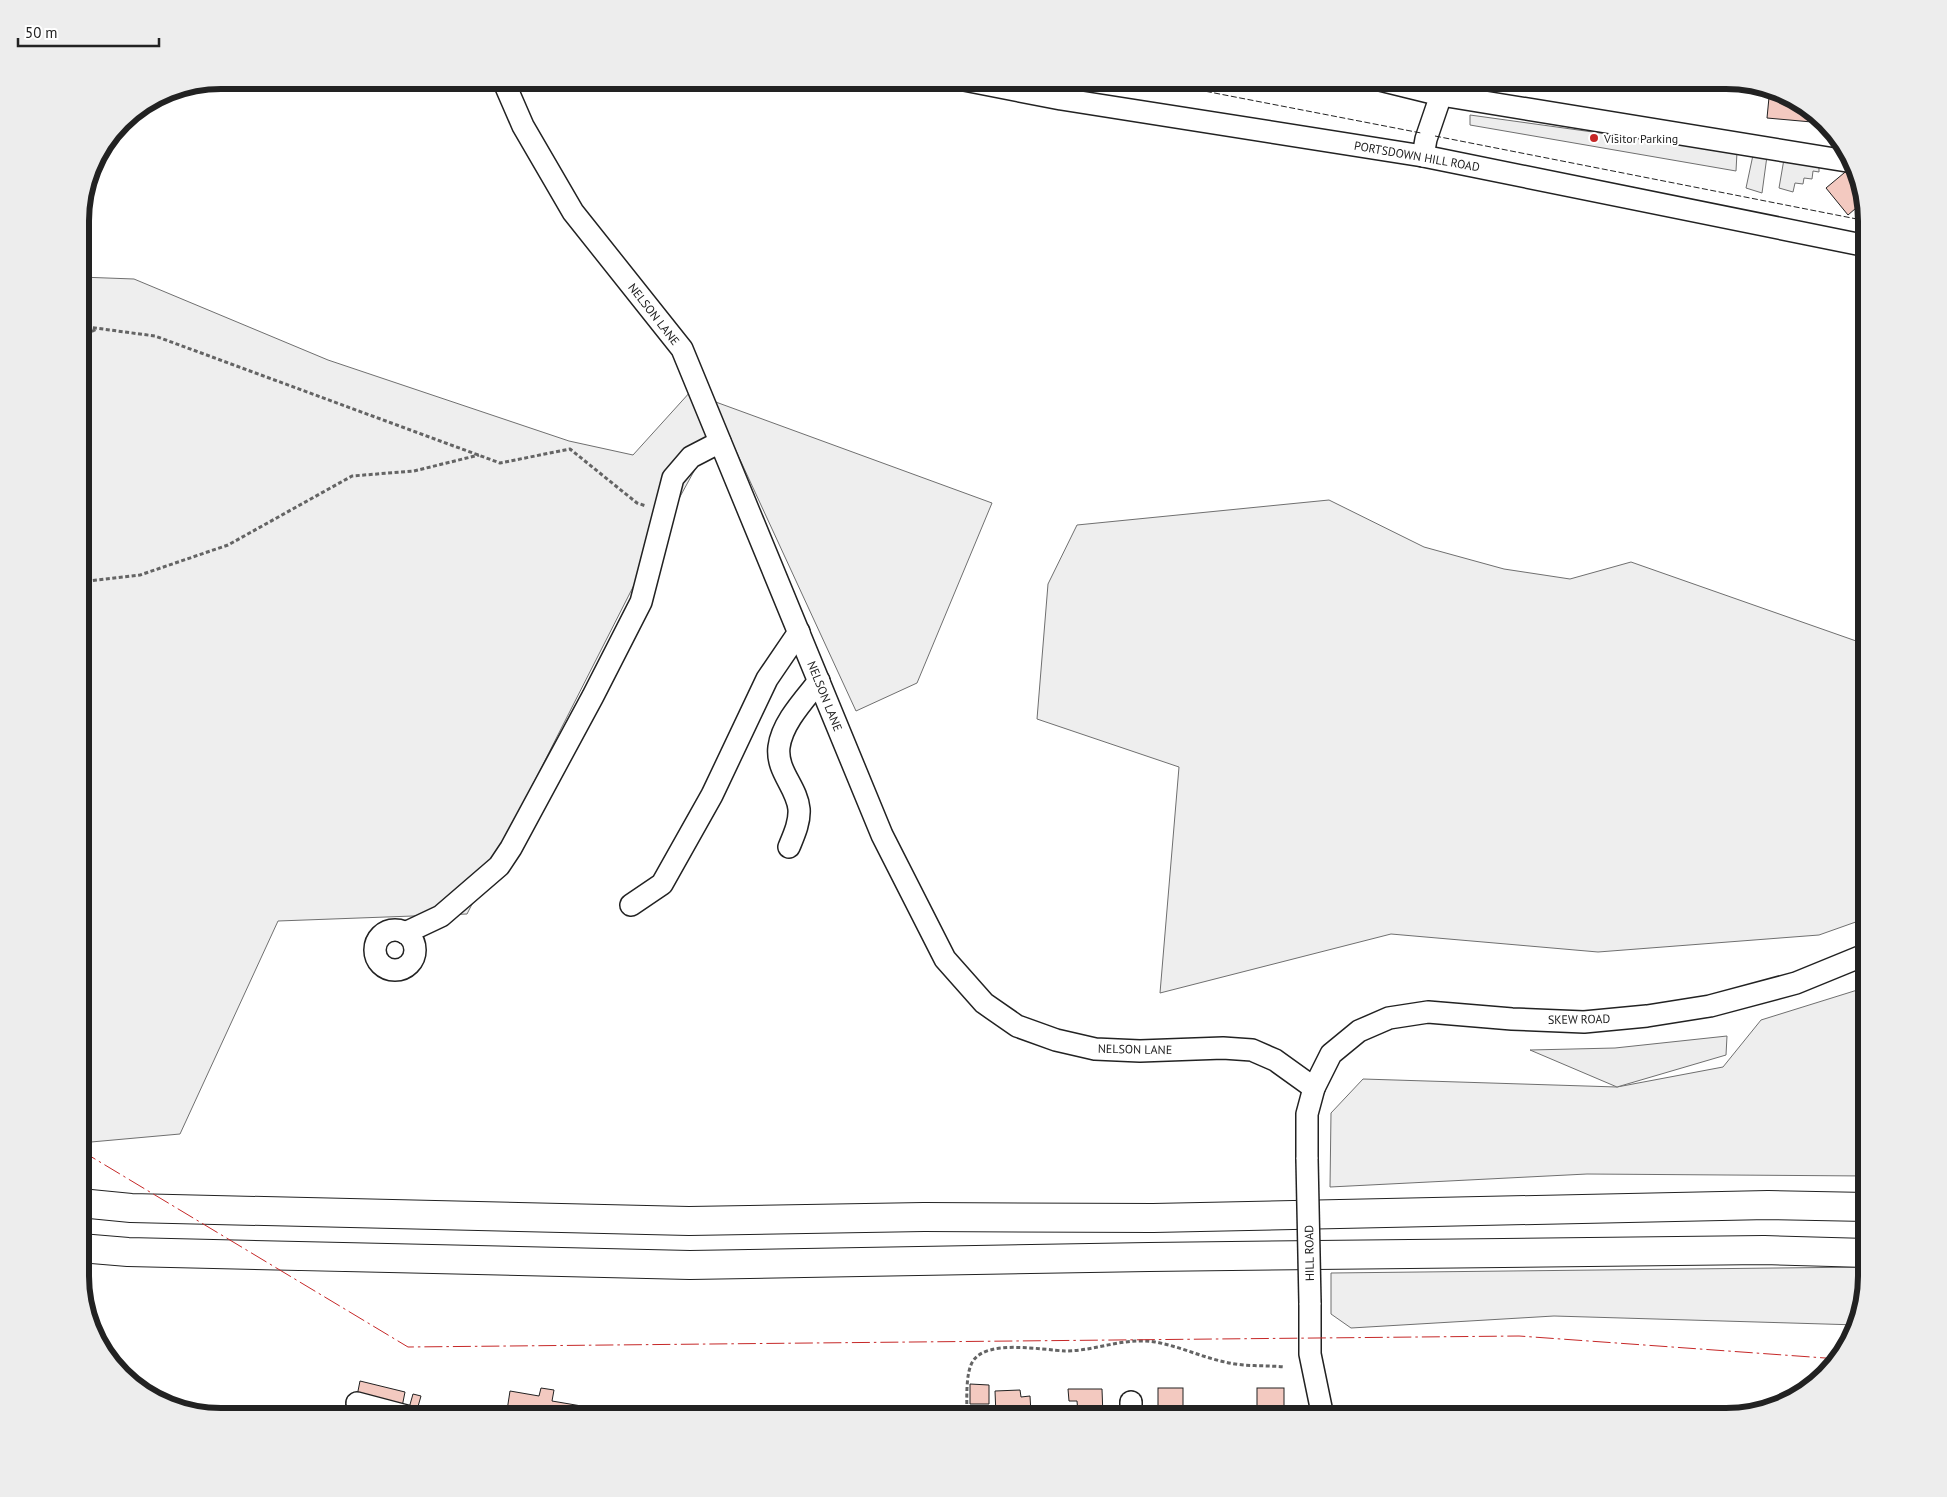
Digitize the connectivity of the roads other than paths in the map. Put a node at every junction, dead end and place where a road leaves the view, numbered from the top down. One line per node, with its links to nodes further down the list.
1 (507, 89): 8 (street, NELSON LANE)
2 (1009, 89): 5 (street, PORTSDOWN HILL ROAD)
3 (1414, 89): 4 (street)
4 (1441, 96): 5 (street); 6 (street)
5 (1423, 156): 7 (street, PORTSDOWN HILL ROAD)
6 (1844, 161)
7 (1858, 244)
8 (720, 442): 9 (street, NELSON LANE); 13 (street)
9 (799, 632): 10 (street, NELSON LANE); 12 (street)
10 (819, 681): 11 (street); 15 (street, NELSON LANE)
11 (789, 846)
12 (631, 905)
13 (405, 933)
14 (1858, 958): 15 (street, SKEW ROAD)
15 (1314, 1088): 22 (street, HILL ROAD, bridge)
16 (89, 1204): 17 (highway)
17 (1858, 1207)
18 (89, 1249): 19 (highway)
19 (1858, 1253)
20 (356, 1403): 21 (street)
21 (375, 1408)
22 (1321, 1408)

